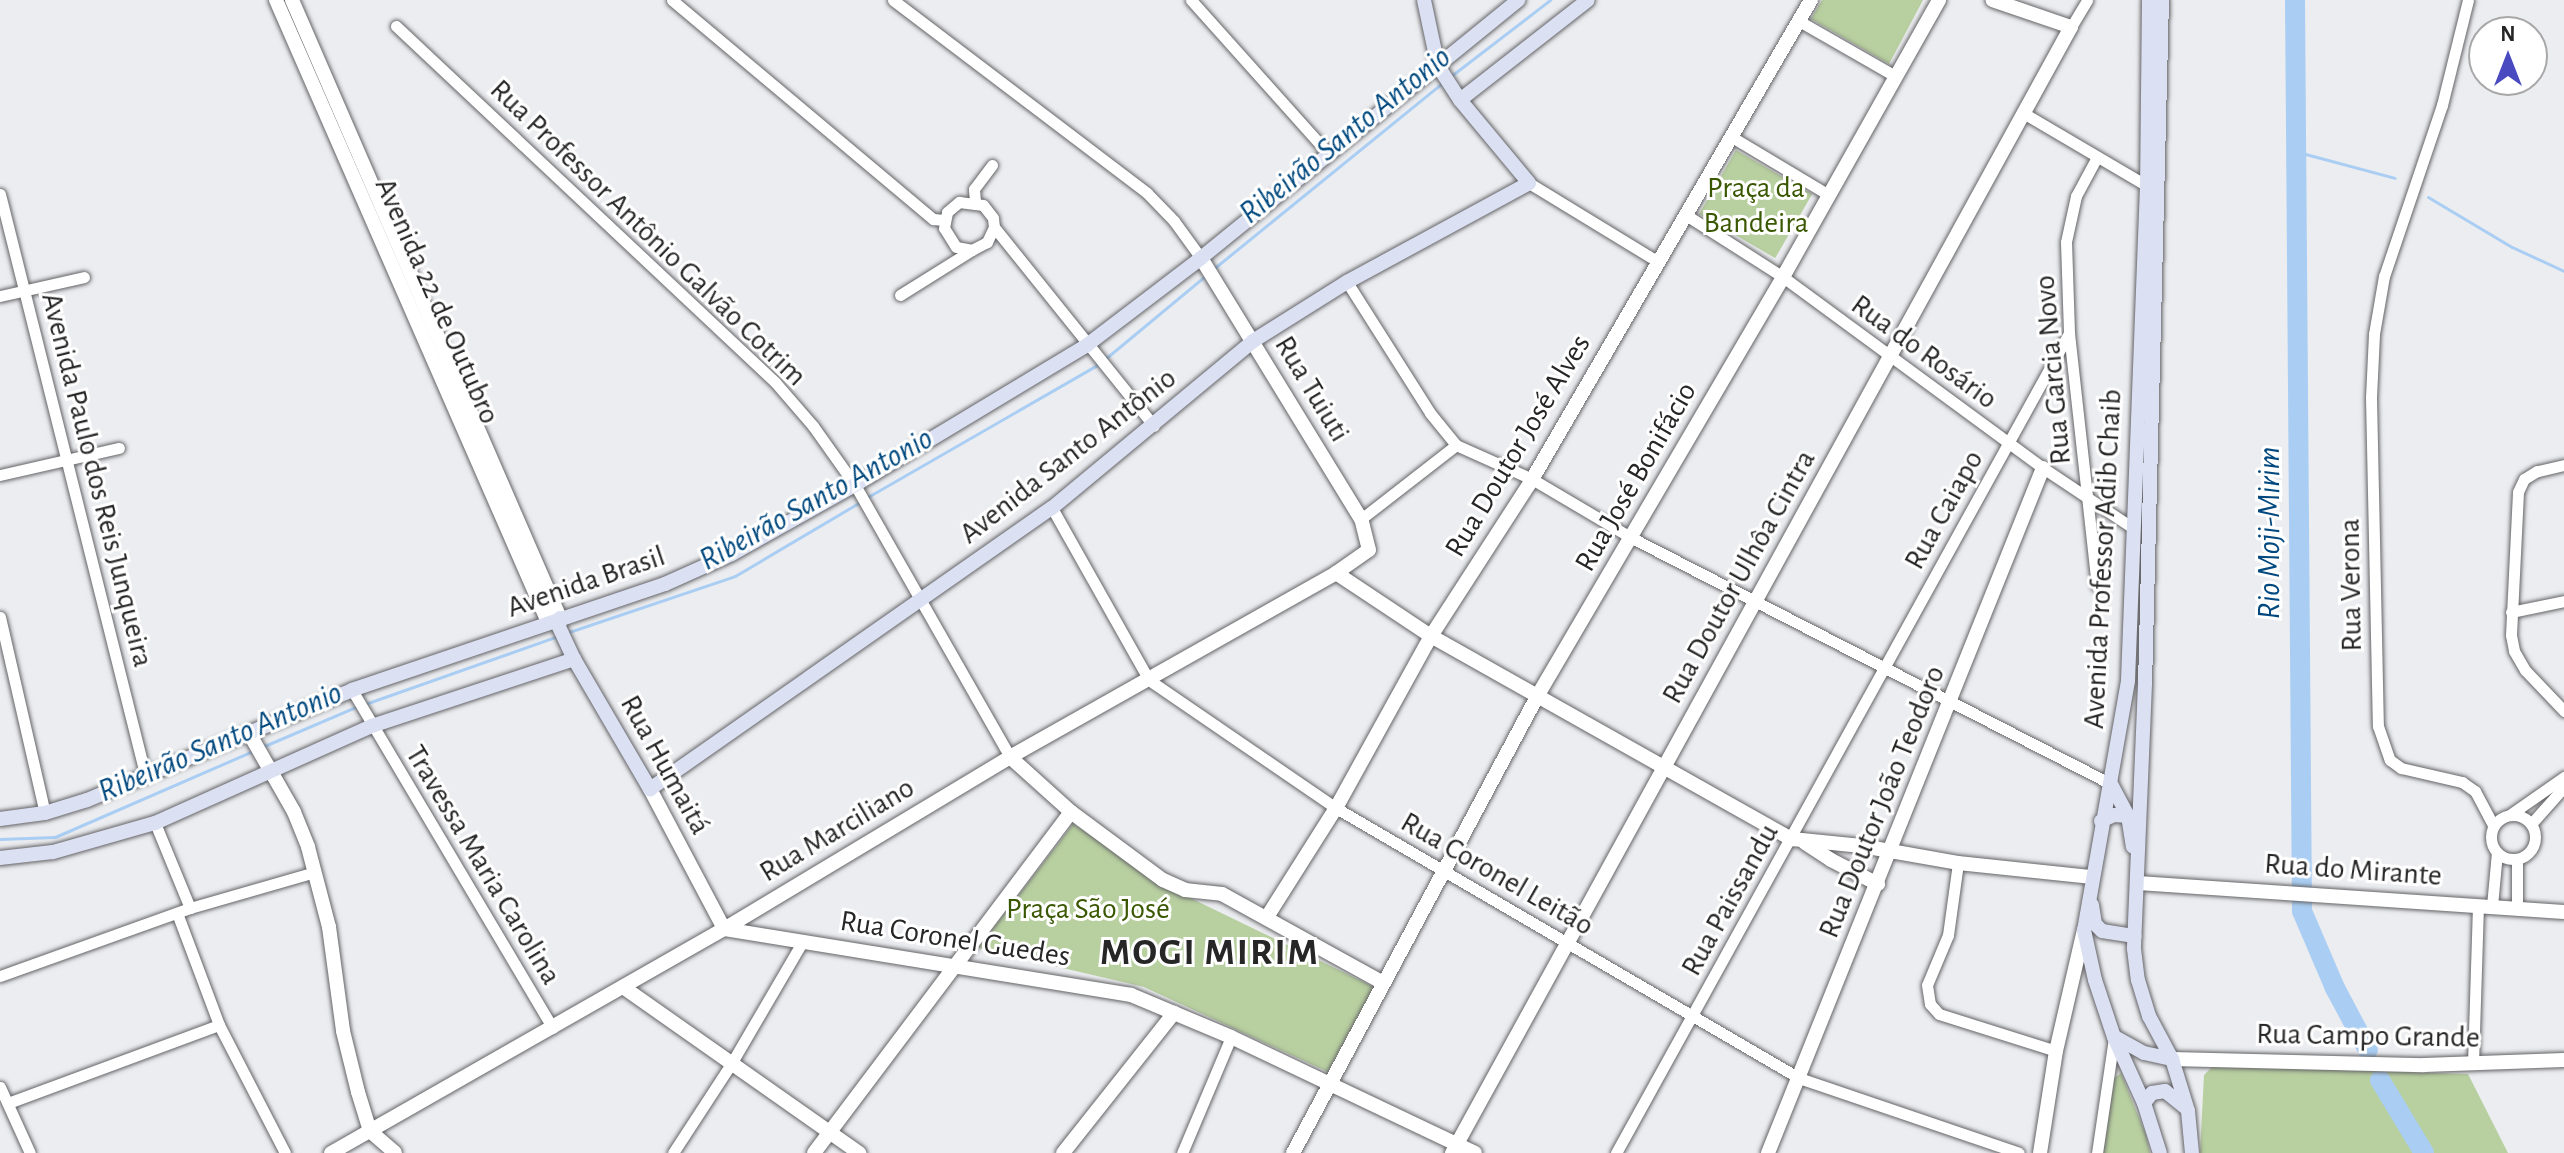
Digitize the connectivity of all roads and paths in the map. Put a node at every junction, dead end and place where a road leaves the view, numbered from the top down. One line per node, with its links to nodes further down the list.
1 (276, 0): 71 (street, Avenida 22 de Outubro)
2 (292, 0): 71 (street, Avenida 22 de Outubro)
3 (672, 0): 33 (street)
4 (893, 0): 37 (street)
5 (1191, 0): 24 (street)
6 (1424, 0): 19 (main road)
7 (1519, 0): 19 (main road, Avenida Brasil)
8 (1588, 0): 21 (main road)
9 (1811, 0): 16 (street, Rua Doutor José Alves)
10 (1939, 0): 20 (street, Rua José Bonifácio)
11 (1992, 0): 18 (street)
12 (2087, 0): 18 (street)
13 (2149, 0): 28 (main road, Avenida Professor Adib Chaib)
14 (2162, 0): 109 (main road, Avenida Professor Adib Chaib)
15 (2468, 0): 99 (street, Rua Verona)
16 (1799, 21): 20 (street); 23 (street, Rua Doutor José Alves)
17 (396, 26): 57 (street, Rua Professor Antônio Galvão Cotrim)
18 (2071, 27): 22 (street, Rua Doutor Ulhôa Cintra)
19 (1441, 71): 21 (main road); 24 (main road, Avenida Brasil)
20 (1895, 76): 30 (street, Rua José Bonifácio)
21 (1457, 96): 27 (main road)
22 (2025, 114): 25 (street); 47 (street, Rua Doutor Ulhôa Cintra)
23 (1732, 137): 30 (street); 32 (street, Rua Doutor José Alves)
24 (1328, 153): 37 (main road, Avenida Brasil)
25 (2097, 157): 28 (street); 44 (street, Rua Garcia Novo)
26 (992, 165): 31 (street)
27 (1529, 183): 36 (street); 40 (main road, Avenida Santo Antônio)
28 (2147, 186): 61 (main road, Avenida Professor Adib Chaib)
29 (0, 194): 41 (street, Avenida Paulo dos Reis Junqueira)
30 (1829, 195): 39 (street, Rua José Bonifácio)
31 (975, 201): 33 (street); 34 (street)
32 (1686, 215): 36 (street, Rua Doutor José Alves); 39 (street, Rua do Rosário)
33 (944, 220): 35 (street)
34 (994, 227): 35 (street); 46 (street)
35 (972, 250): 42 (street)
36 (1657, 261): 56 (street, Rua Doutor José Alves)
37 (1204, 263): 45 (street, Rua Tuiuti); 46 (main road, Avenida Brasil)
38 (84, 277): 41 (street)
39 (1783, 277): 47 (street, Rua do Rosário); 62 (street, Rua José Bonifácio)
40 (1347, 282): 45 (main road, Avenida Santo Antônio); 50 (street)
41 (25, 290): 43 (street); 52 (street, Avenida Paulo dos Reis Junqueira)
42 (900, 295)
43 (0, 296)
44 (2069, 333): 49 (street, Rua Caiapo); 58 (street, Rua Garcia Novo)
45 (1253, 341): 48 (main road, Avenida Santo Antônio); 60 (street, Rua Tuiuti)
46 (1091, 350): 48 (street); 57 (main road, Avenida Brasil)
47 (1890, 356): 49 (street, Rua do Rosário); 66 (street, Rua Doutor Ulhôa Cintra)
48 (1154, 426): 59 (main road, Avenida Santo Antônio)
49 (2008, 443): 54 (street, Rua do Rosário); 74 (street, Rua Caiapo)
50 (1456, 445): 56 (street); 60 (street)
51 (119, 448): 52 (street)
52 (65, 460): 55 (street); 86 (street, Avenida Paulo dos Reis Junqueira)
53 (2564, 465): 69 (street)
54 (2043, 468): 58 (street, Rua do Rosário); 78 (street, Rua Doutor João Teodoro)
55 (0, 475)
56 (1532, 479): 62 (street); 72 (street, Rua Doutor José Alves)
57 (858, 490): 67 (street, Rua Professor Antônio Galvão Cotrim); 71 (main road, Avenida Brasil)
58 (2089, 498): 61 (street, Rua do Rosário); 65 (street, Rua Garcia Novo)
59 (1052, 508): 67 (main road, Avenida Santo Antônio); 75 (street, Rua Coronel Leitão)
60 (1361, 519): 63 (street, Rua Tuiuti)
61 (2133, 528): 87 (main road, Avenida Professor Adib Chaib)
62 (1630, 537): 66 (street); 77 (street, Rua José Bonifácio)
63 (1369, 550): 64 (street, Rua Marciliano)
64 (1336, 573): 72 (street); 75 (street, Rua Marciliano)
65 (2097, 585)
66 (1757, 599): 74 (street); 84 (street, Rua Doutor Ulhôa Cintra)
67 (920, 600): 82 (street, Rua Professor Antônio Galvão Cotrim); 89 (main road, Avenida Santo Antônio)
68 (2564, 601): 69 (street)
69 (2511, 612): 79 (street)
70 (0, 617): 92 (street)
71 (557, 624): 73 (main road, Rua Humaitá); 76 (main road, Avenida Brasil)
72 (1431, 636): 77 (street); 90 (street, Rua Doutor José Alves)
73 (571, 653): 80 (main road); 89 (main road, Rua Humaitá)
74 (1884, 669): 78 (street); 100 (street, Rua Paissandu)
75 (1149, 680): 82 (street, Rua Marciliano); 90 (street, Rua Coronel Leitão)
76 (354, 694): 80 (street, Travessa Maria Carolina); 81 (main road, Avenida Brasil)
77 (1538, 695): 84 (street); 106 (street, Rua José Bonifácio)
78 (1949, 703): 87 (street); 101 (street, Rua Doutor João Teodoro)
79 (2564, 711)
80 (369, 720): 83 (main road); 129 (street, Travessa Maria Carolina)
81 (251, 738): 83 (street); 86 (main road, Avenida Brasil)
82 (1010, 757): 91 (street); 117 (street, Rua Marciliano)
83 (268, 765): 97 (main road); 107 (street)
84 (1663, 767): 100 (street); 121 (street, Rua Doutor Ulhôa Cintra)
85 (2564, 777): 93 (street)
86 (146, 778): 92 (main road, Avenida Brasil)
87 (2111, 784): 94 (main road); 96 (main road, Avenida Professor Adib Chaib)
88 (2564, 787): 98 (street)
89 (650, 789): 117 (street, Rua Humaitá)
90 (1336, 808): 106 (street, Rua Coronel Leitão); 116 (street, Rua Doutor José Alves)
91 (1071, 812): 116 (street); 122 (street)
92 (45, 813): 95 (main road, Avenida Brasil)
93 (2511, 814): 98 (street); 99 (street)
94 (2128, 816): 96 (main road); 109 (main road)
95 (0, 819)
96 (2101, 821): 108 (main road, Avenida Professor Adib Chaib)
97 (155, 823): 103 (main road); 113 (street)
98 (2531, 824): 104 (street)
99 (2493, 825): 102 (street)
100 (1799, 841): 101 (street); 110 (street); 127 (street, Rua Paissandu)
101 (1892, 851): 105 (street); 110 (street, Rua Doutor João Teodoro)
102 (2497, 852): 104 (street); 111 (street)
103 (0, 858)
104 (2517, 859): 112 (street)
105 (1958, 863): 108 (street); 132 (street)
106 (1443, 870): 121 (street, Rua Coronel Leitão); 124 (street, Rua José Bonifácio)
107 (315, 872): 113 (street); 143 (street)
108 (2092, 877): 118 (main road, Avenida Professor Adib Chaib); 119 (main road)
109 (2138, 883): 111 (street, Rua do Mirante); 119 (main road, Avenida Professor Adib Chaib)
110 (1878, 884): 137 (street, Rua Doutor João Teodoro)
111 (2485, 906): 112 (street, Rua do Mirante); 136 (street)
112 (2517, 907): 114 (street, Rua do Mirante)
113 (190, 908): 115 (street)
114 (2564, 912)
115 (177, 913): 123 (street); 128 (street)
116 (1267, 917): 124 (street)
117 (724, 929): 120 (street, Rua Coronel Guedes); 125 (street, Rua Marciliano)
118 (2084, 930): 131 (main road, Avenida Professor Adib Chaib); 132 (street)
119 (2135, 936): 133 (main road, Avenida Professor Adib Chaib)
120 (803, 941): 122 (street, Rua Coronel Guedes); 135 (street)
121 (1566, 943): 127 (street, Rua Coronel Leitão); 145 (street, Rua Doutor Ulhôa Cintra)
122 (955, 964): 126 (street, Rua Coronel Guedes); 144 (street)
123 (0, 976)
124 (1383, 983): 138 (street, Rua José Bonifácio)
125 (623, 987): 129 (street, Rua Marciliano); 135 (street)
126 (1174, 1013): 130 (street, Rua Coronel Guedes); 153 (street)
127 (1693, 1015): 137 (street, Rua Coronel Leitão); 157 (street, Rua Paissandu)
128 (219, 1025): 140 (street); 147 (street)
129 (553, 1028): 143 (street, Rua Marciliano)
130 (1231, 1037): 138 (street, Rua Coronel Guedes); 154 (street)
131 (2114, 1037): 133 (main road); 141 (main road, Avenida Professor Adib Chaib); 161 (street)
132 (2056, 1051): 160 (street)
133 (2172, 1059): 136 (street, Rua Campo Grande); 142 (main road, Avenida Professor Adib Chaib)
134 (2564, 1060): 136 (street, Rua Campo Grande)
135 (731, 1064): 144 (street); 150 (street)
136 (2473, 1064)
137 (1799, 1078): 158 (street, Rua Doutor João Teodoro); 159 (street, Rua Coronel Leitão)
138 (1330, 1082): 145 (street, Rua Coronel Guedes); 155 (street, Rua José Bonifácio)
139 (0, 1087): 140 (street)
140 (8, 1103): 146 (street)
141 (2144, 1103): 142 (main road); 162 (main road, Avenida Professor Adib Chaib)
142 (2188, 1111): 163 (main road, Avenida Professor Adib Chaib)
143 (370, 1131): 148 (street, Rua Marciliano); 149 (street)
144 (830, 1131): 151 (street); 152 (street)
145 (1455, 1148): 156 (street, Rua Coronel Guedes)
146 (30, 1153)
147 (285, 1153)
148 (331, 1153)
149 (395, 1153)
150 (673, 1153)
151 (814, 1153)
152 (859, 1153)
153 (1063, 1153)
154 (1182, 1153)
155 (1293, 1153)
156 (1475, 1153)
157 (1616, 1153)
158 (1768, 1153)
159 (2019, 1153)
160 (2040, 1153)
161 (2097, 1153)
162 (2160, 1153)
163 (2192, 1153)

